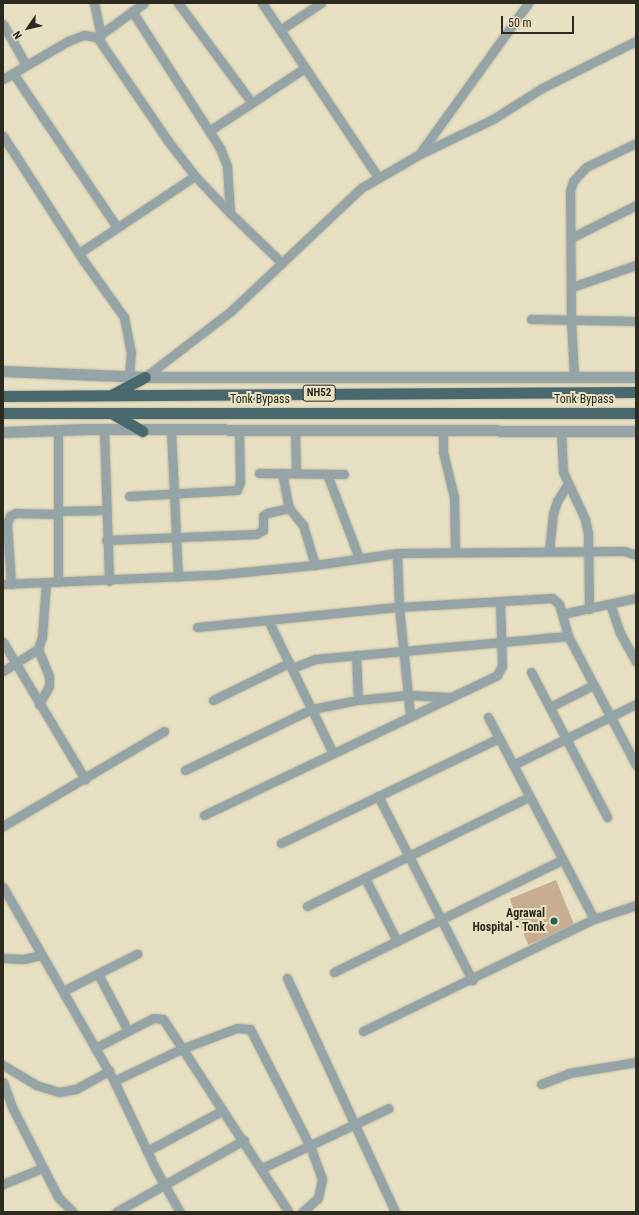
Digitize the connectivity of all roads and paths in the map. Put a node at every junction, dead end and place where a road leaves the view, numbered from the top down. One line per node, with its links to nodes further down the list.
1 (94, 3): 10 (street)
2 (144, 3): 7 (street)
3 (178, 3): 16 (street)
4 (262, 3): 9 (street)
5 (321, 3): 9 (street)
6 (528, 3): 20 (street)
7 (132, 12): 10 (street); 17 (street)
8 (3, 24): 12 (street)
9 (280, 30): 13 (street)
10 (99, 36): 12 (street); 21 (street)
11 (636, 41): 20 (street)
12 (26, 65): 14 (street)
13 (306, 68): 16 (street); 22 (street)
14 (13, 73): 15 (street); 25 (street)
15 (3, 79)
16 (252, 102): 17 (street)
17 (209, 131): 24 (street)
18 (3, 136): 27 (street)
19 (636, 143): 26 (street)
20 (420, 154): 22 (street)
21 (195, 176): 24 (street); 25 (street)
22 (378, 177): 28 (street)
23 (636, 205): 26 (street)
24 (230, 214): 28 (street)
25 (117, 227): 27 (street)
26 (571, 238): 30 (street)
27 (79, 253): 35 (street)
28 (282, 263): 36 (street)
29 (636, 265): 30 (street)
30 (572, 287): 32 (street)
31 (531, 320): 32 (street)
32 (571, 320): 33 (street); 37 (street)
33 (636, 321)
34 (3, 371): 35 (street)
35 (129, 376): 36 (street)
36 (145, 377): 37 (street); 40 (highway)
37 (574, 377): 38 (street)
38 (636, 377)
39 (636, 392): 40 (highway, NH52)
40 (111, 395): 41 (highway, NH52)
41 (3, 396)
42 (3, 413): 43 (highway, Tonk Bypass / NH52)
43 (111, 413): 44 (highway, Tonk Bypass / NH52); 52 (highway)
44 (636, 413)
45 (104, 429): 49 (street); 52 (street); 64 (street)
46 (239, 429): 47 (street); 50 (street); 61 (street)
47 (295, 429): 48 (street); 57 (street)
48 (443, 429): 51 (street); 68 (street)
49 (58, 430): 54 (street); 65 (street)
50 (172, 430): 52 (street); 61 (street)
51 (561, 430): 53 (street); 60 (street)
52 (142, 431)
53 (636, 431)
54 (3, 432)
55 (259, 473): 56 (street)
56 (282, 473): 57 (street); 63 (street)
57 (296, 473): 58 (street)
58 (327, 474): 59 (street); 73 (street)
59 (344, 474)
60 (567, 485): 69 (street); 70 (street)
61 (174, 494): 62 (street); 66 (street)
62 (129, 496)
63 (289, 508): 66 (street); 74 (street)
64 (106, 510): 65 (street); 67 (street)
65 (58, 513): 78 (street); 79 (street)
66 (176, 537): 67 (street); 75 (street)
67 (106, 540): 76 (street)
68 (455, 551): 69 (street); 71 (street)
69 (549, 551): 70 (street)
70 (590, 551): 72 (street); 84 (street)
71 (397, 553): 73 (street); 83 (street)
72 (636, 555)
73 (359, 558): 74 (street)
74 (315, 565): 75 (street)
75 (178, 577): 76 (street)
76 (109, 581): 78 (street)
77 (46, 582): 78 (street); 79 (street); 91 (street)
78 (58, 582)
79 (7, 584)
80 (636, 598): 82 (street)
81 (500, 600): 83 (street); 85 (street); 90 (street)
82 (610, 604): 84 (street); 94 (street)
83 (398, 607): 86 (street); 92 (street)
84 (589, 609): 85 (street)
85 (562, 614): 88 (street)
86 (268, 620): 87 (street); 96 (street)
87 (198, 627)
88 (568, 636): 90 (street); 99 (street)
89 (3, 642): 95 (street)
90 (502, 644): 92 (street); 101 (street)
91 (38, 649): 95 (street); 104 (street)
92 (403, 651): 93 (street); 100 (street)
93 (356, 655): 96 (street); 103 (street)
94 (636, 662)
95 (15, 664): 97 (street); 104 (street)
96 (290, 665): 102 (street); 107 (street)
97 (3, 671)
98 (531, 672): 106 (street)
99 (593, 685): 106 (street); 110 (street)
100 (408, 695): 101 (street); 103 (street); 108 (street)
101 (449, 697): 108 (street)
102 (213, 700)
103 (358, 700): 107 (street)
104 (39, 704): 118 (street)
105 (636, 704): 110 (street)
106 (550, 707): 113 (street)
107 (312, 709): 114 (street); 117 (street)
108 (410, 716): 114 (street)
109 (488, 717): 112 (street)
110 (610, 718): 113 (street); 116 (street)
111 (164, 731): 118 (street)
112 (499, 738): 115 (street); 119 (street)
113 (567, 739): 115 (street); 122 (street)
114 (333, 752): 121 (street)
115 (513, 765): 120 (street)
116 (636, 765)
117 (185, 770)
118 (85, 779): 123 (street)
119 (378, 796): 124 (street); 125 (street)
120 (529, 797): 125 (street); 126 (street)
121 (204, 815)
122 (607, 817)
123 (3, 826)
124 (281, 843)
125 (409, 856): 127 (street); 132 (street)
126 (562, 860): 131 (street); 132 (street)
127 (364, 878): 130 (street); 133 (street)
128 (3, 887): 135 (street)
129 (636, 905): 131 (street)
130 (307, 906)
131 (594, 919): 140 (street)
132 (442, 920): 133 (street); 140 (street)
133 (398, 941): 137 (street)
134 (137, 954): 138 (street)
135 (42, 955): 136 (street); 141 (street)
136 (3, 958)
137 (334, 972)
138 (98, 974): 141 (street); 142 (street)
139 (287, 978): 154 (street)
140 (472, 980): 143 (street)
141 (62, 991): 144 (street)
142 (128, 1031): 144 (street); 145 (street)
143 (363, 1031)
144 (95, 1048): 148 (street)
145 (181, 1048): 149 (street); 153 (street); 156 (street)
146 (636, 1062): 151 (street)
147 (3, 1065): 148 (street)
148 (109, 1071): 149 (street)
149 (114, 1081): 157 (street)
150 (3, 1082): 158 (street)
151 (541, 1084)
152 (389, 1108): 154 (street)
153 (224, 1110): 155 (street); 157 (street)
154 (355, 1125): 156 (street); 167 (street)
155 (244, 1140): 159 (street); 161 (street)
156 (310, 1146): 159 (street); 166 (street)
157 (147, 1151): 161 (street)
158 (42, 1168): 160 (street); 162 (street)
159 (262, 1168): 165 (street)
160 (3, 1184)
161 (164, 1185): 163 (street); 164 (street)
162 (73, 1212)
163 (116, 1212)
164 (180, 1212)
165 (289, 1212)
166 (302, 1212)
167 (395, 1212)

